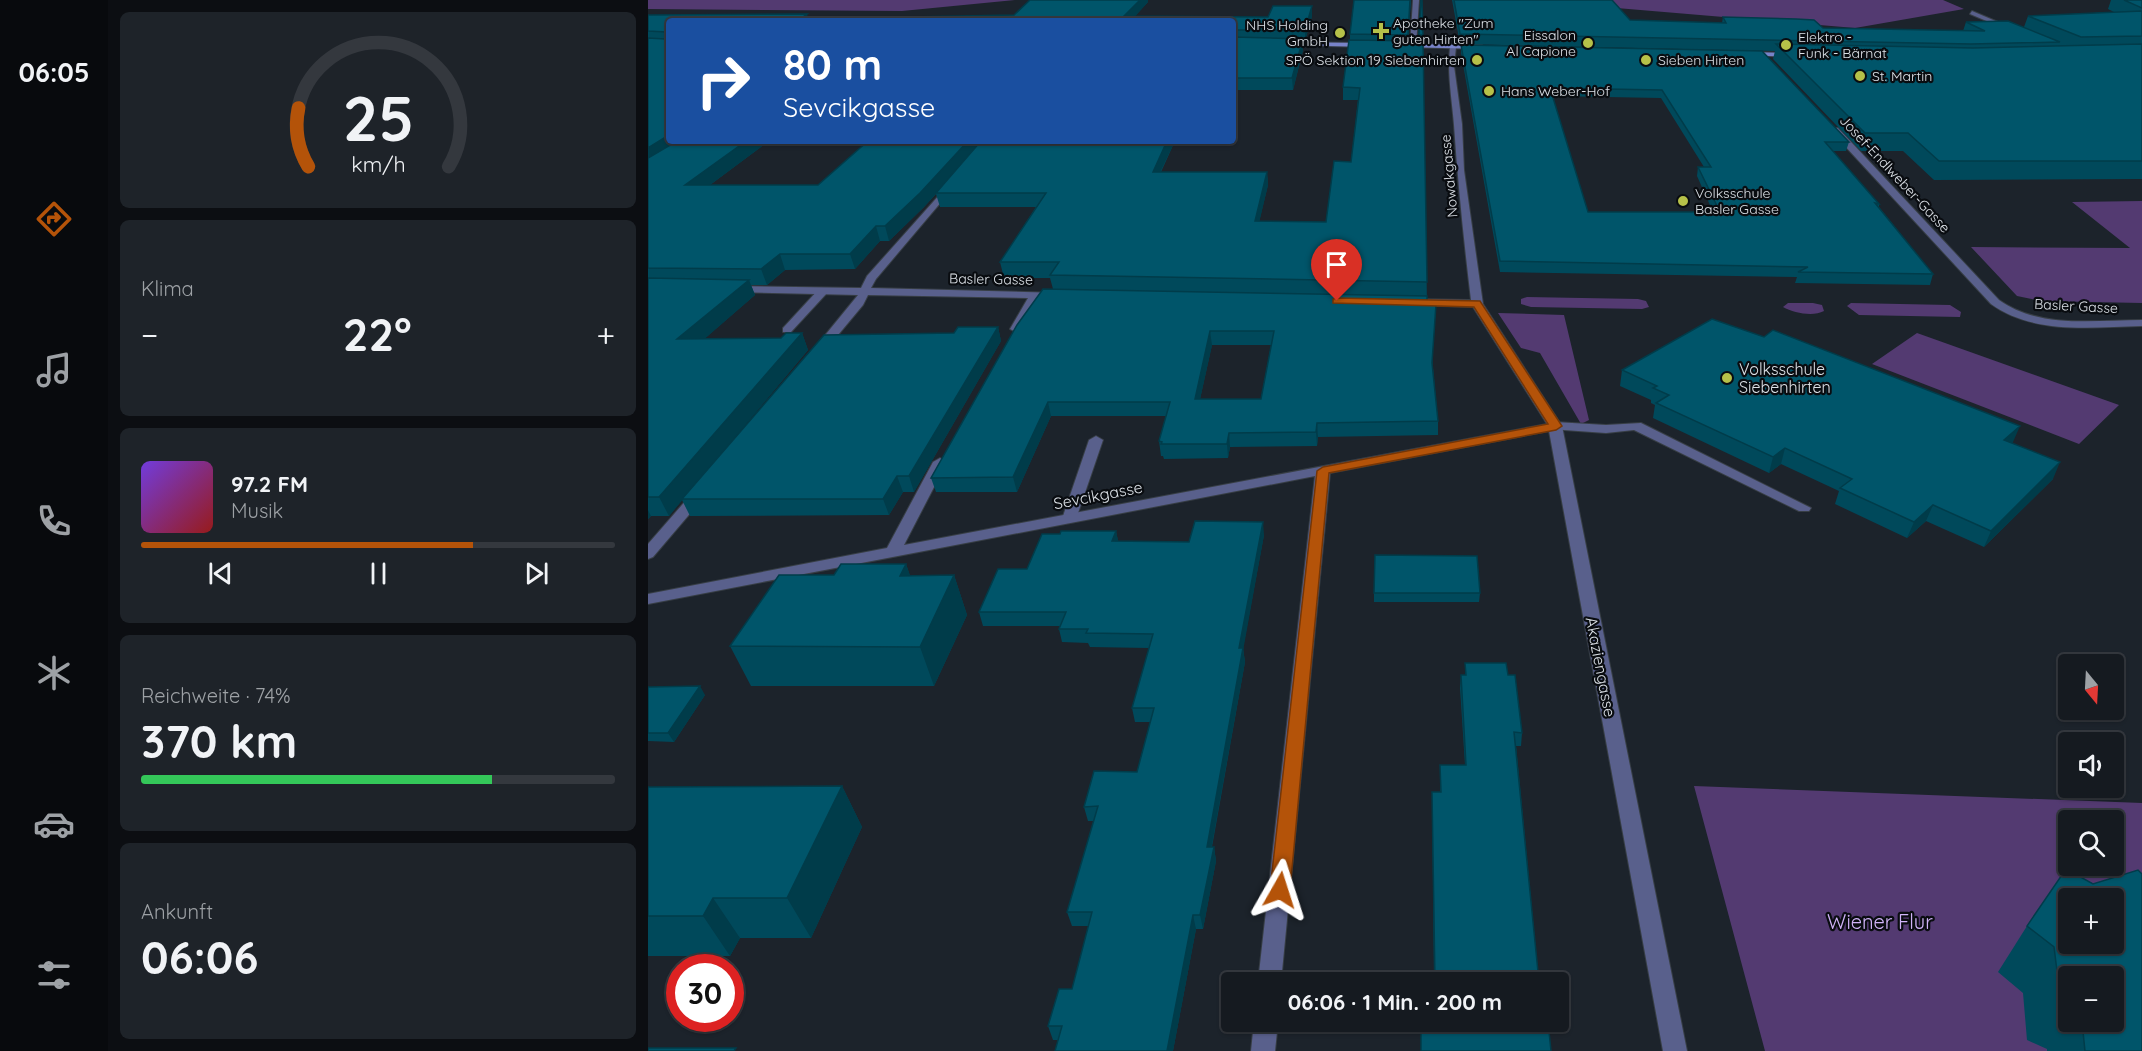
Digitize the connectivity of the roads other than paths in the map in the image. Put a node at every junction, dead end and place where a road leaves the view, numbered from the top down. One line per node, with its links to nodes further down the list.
1 (1416, 0): 7 (street)
2 (1972, 13): 3 (street)
3 (2023, 34)
4 (1280, 44): 5 (main road)
5 (1380, 45)
6 (1390, 45): 7 (main road)
7 (1413, 46): 8 (main road)
8 (1453, 46): 9 (main road); 20 (street, Nowakgasse)
9 (1490, 47)
10 (1738, 53): 11 (main road)
11 (1807, 55)
12 (1825, 120): 21 (street, Josef-Endlweber-Gasse)
13 (956, 180): 16 (street)
14 (718, 289): 15 (street, Basler Gasse)
15 (823, 291): 16 (street, Basler Gasse); 23 (street)
16 (864, 292): 17 (street, Basler Gasse); 25 (street)
17 (1036, 294): 18 (street, Basler Gasse); 24 (street)
18 (1072, 295)
19 (1393, 302): 20 (street)
20 (1477, 304): 26 (street, Akaziengasse)
21 (2009, 313): 22 (street, Basler Gasse)
22 (2142, 323)
23 (787, 330)
24 (1008, 343)
25 (807, 365)
26 (1556, 426): 29 (street, Sevcikgasse); 31 (street, Sevcikgasse); 39 (street, Akaziengasse)
27 (1096, 440): 32 (street)
28 (948, 449): 33 (street)
29 (1323, 471): 32 (street, Sevcikgasse); 36 (street)
30 (705, 486): 34 (street)
31 (1804, 508)
32 (1069, 519): 33 (street, Sevcikgasse)
33 (893, 552): 35 (street, Sevcikgasse)
34 (648, 554)
35 (648, 599)
36 (1271, 972)
37 (1265, 1032): 38 (street)
38 (1263, 1051)
39 (1675, 1051)

